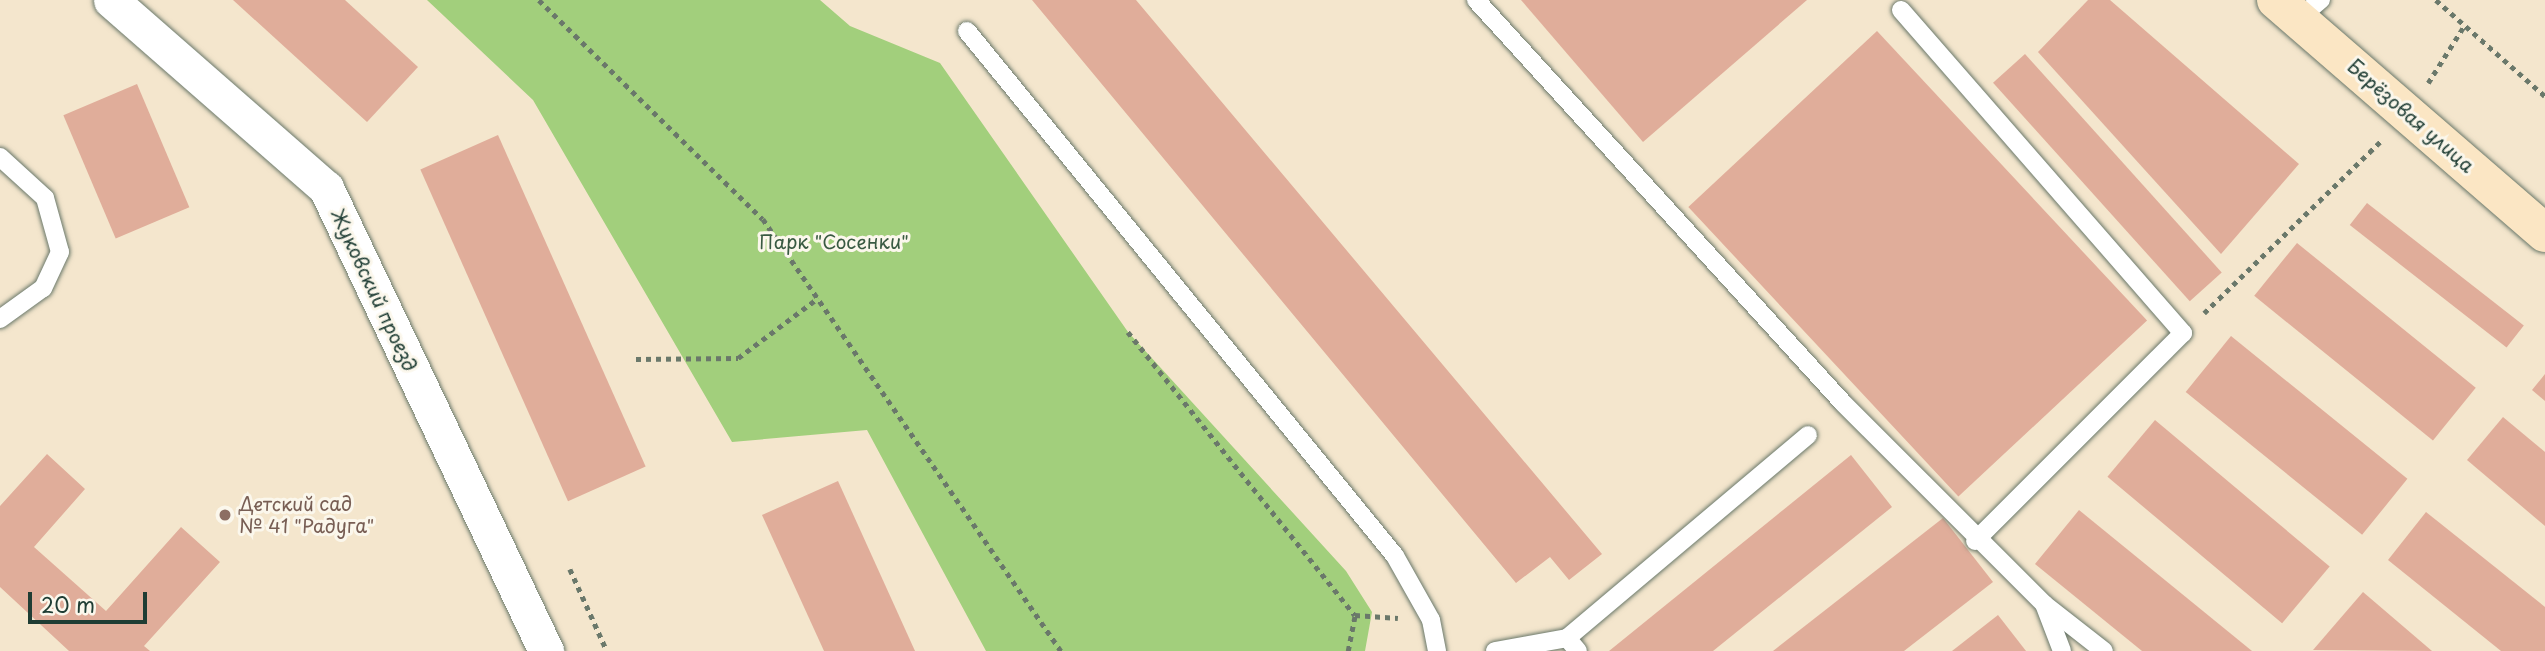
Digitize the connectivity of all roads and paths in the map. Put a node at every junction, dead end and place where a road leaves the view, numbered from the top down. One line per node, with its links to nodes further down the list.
1 (111, 0): 25 (street, Жуковский проезд)
2 (539, 0): 13 (path)
3 (1476, 0): 19 (lane)
4 (2436, 0): 7 (path)
5 (2299, 6): 10 (street, Берёзовая улица)
6 (1901, 10): 16 (lane)
7 (2464, 26): 9 (path); 10 (path)
8 (967, 31): 23 (lane)
9 (2545, 96)
10 (2409, 114): 12 (street, Берёзовая улица); 16 (path)
11 (0, 157): 14 (lane)
12 (2545, 233)
13 (818, 298): 17 (path); 27 (path)
14 (0, 319)
15 (1128, 332): 22 (path)
16 (2183, 333): 19 (lane)
17 (636, 359)
18 (1808, 435): 24 (lane)
19 (1975, 541): 21 (lane)
20 (570, 569): 26 (path)
21 (2044, 604): 31 (lane); 32 (lane)
22 (1355, 615): 23 (path); 28 (path)
23 (1431, 621): 29 (lane)
24 (1573, 645): 30 (lane)
25 (546, 651)
26 (607, 651)
27 (1061, 651)
28 (1348, 651)
29 (1437, 651)
30 (1496, 651)
31 (2062, 651)
32 (2104, 651)

